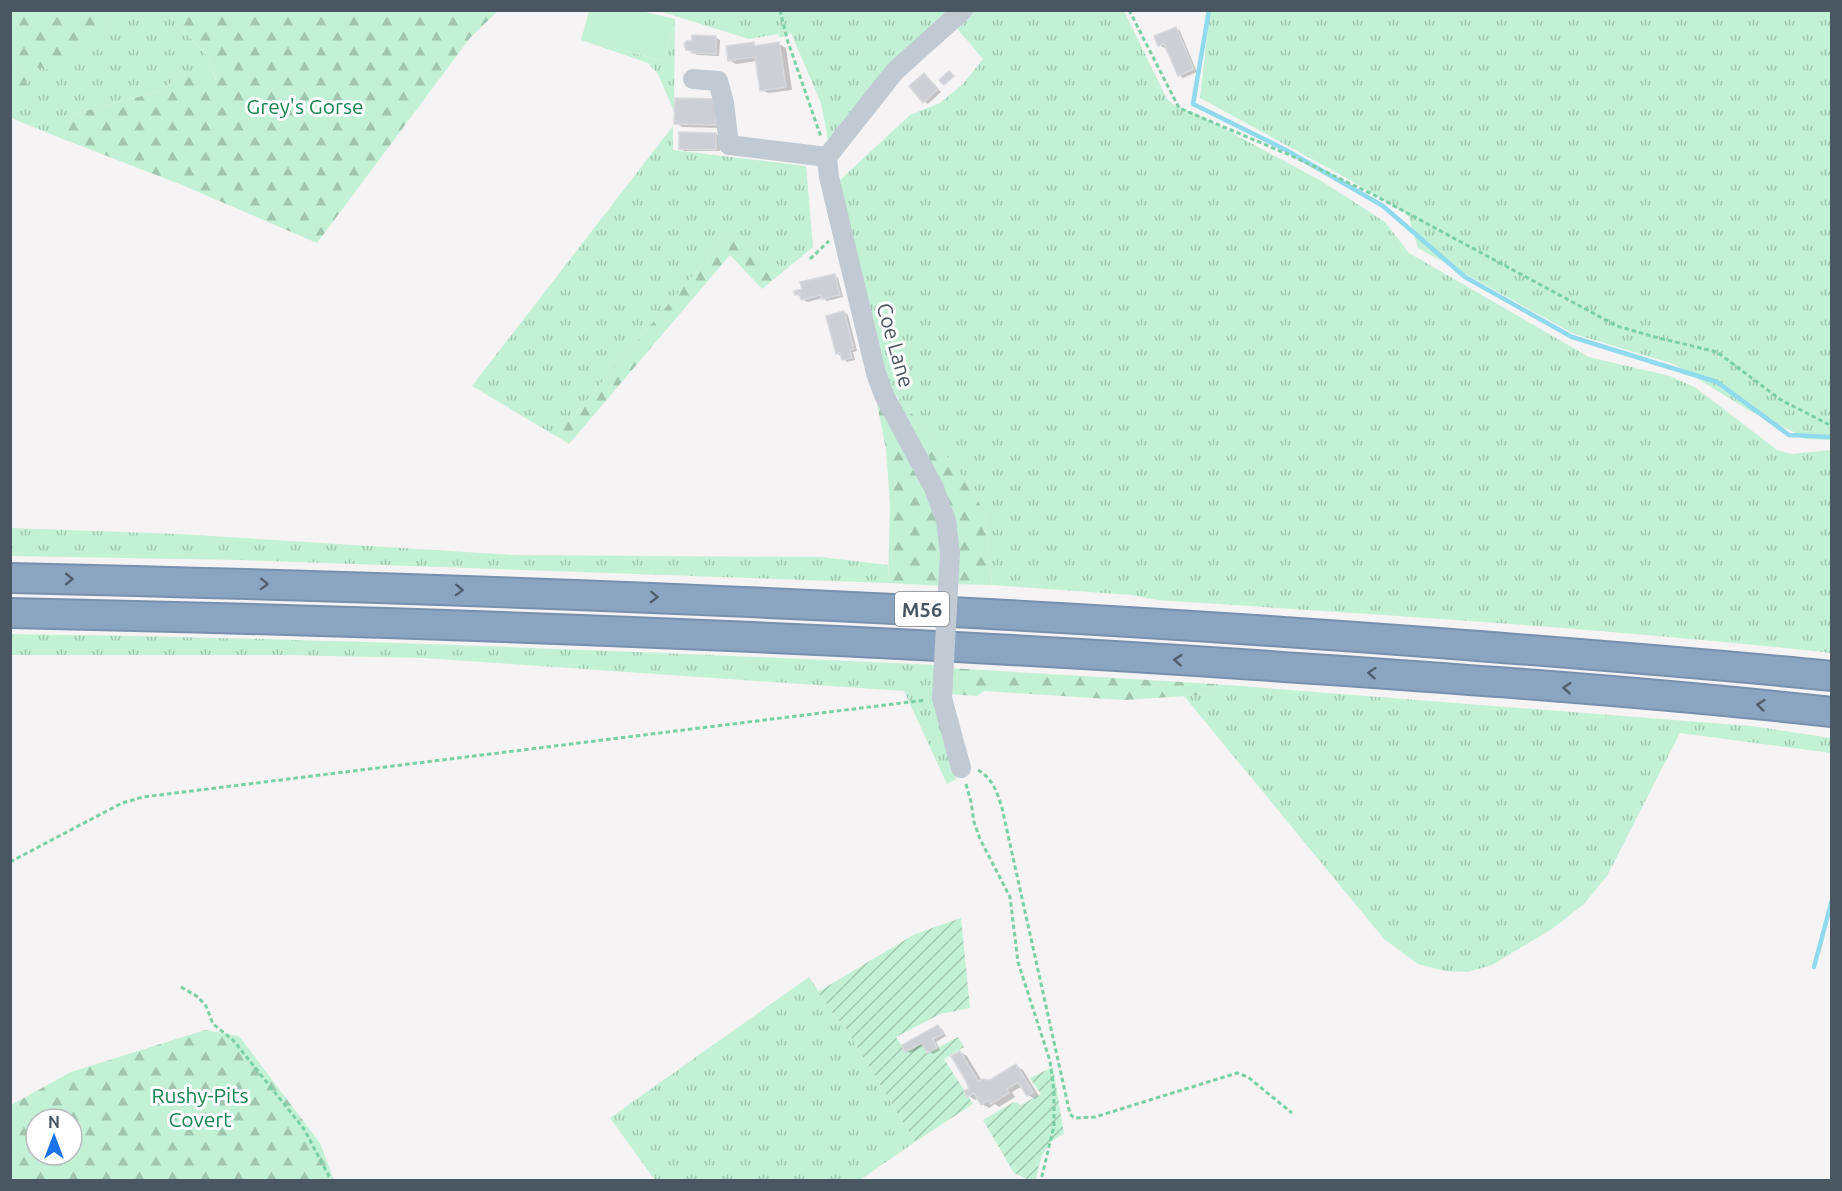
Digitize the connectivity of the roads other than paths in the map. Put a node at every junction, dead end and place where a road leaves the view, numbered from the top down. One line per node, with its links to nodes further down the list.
1 (963, 10): 3 (street)
2 (693, 79): 3 (street)
3 (827, 157): 8 (street, Coe Lane, bridge)
4 (10, 578): 6 (highway, M56, one-way to 6)
5 (10, 614): 7 (highway, M56, one-way to 5)
6 (1832, 676)
7 (1827, 712)
8 (960, 766)

